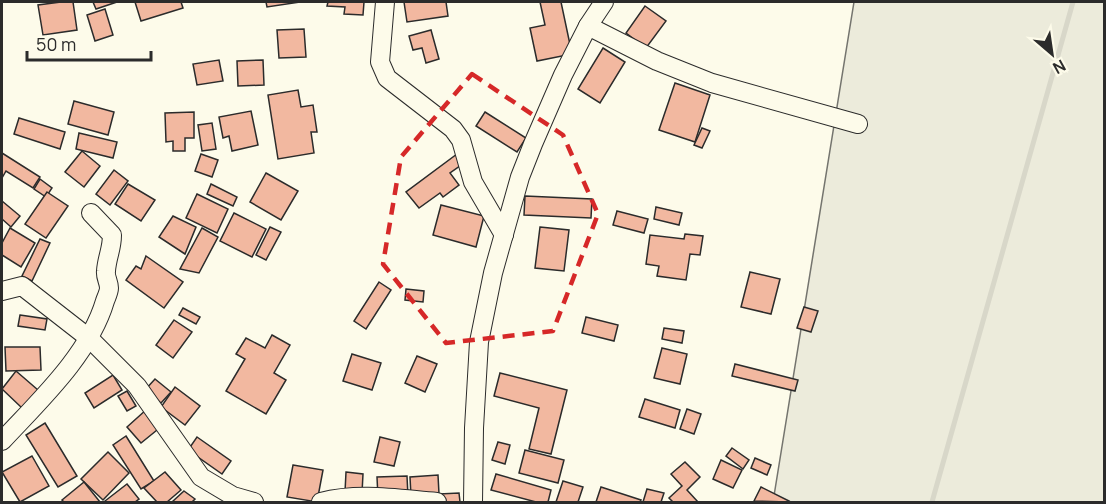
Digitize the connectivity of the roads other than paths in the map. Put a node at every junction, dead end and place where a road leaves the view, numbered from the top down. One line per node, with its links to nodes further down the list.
1 (385, 2): 6 (street)
2 (604, 2): 3 (street)
3 (588, 26): 4 (street); 6 (street)
4 (858, 124)
5 (91, 213): 8 (street)
6 (504, 235): 13 (street)
7 (2, 291): 8 (street)
8 (90, 339): 9 (street); 10 (street)
9 (2, 441)
10 (254, 502)
11 (321, 502): 12 (street)
12 (437, 502)
13 (473, 502)

